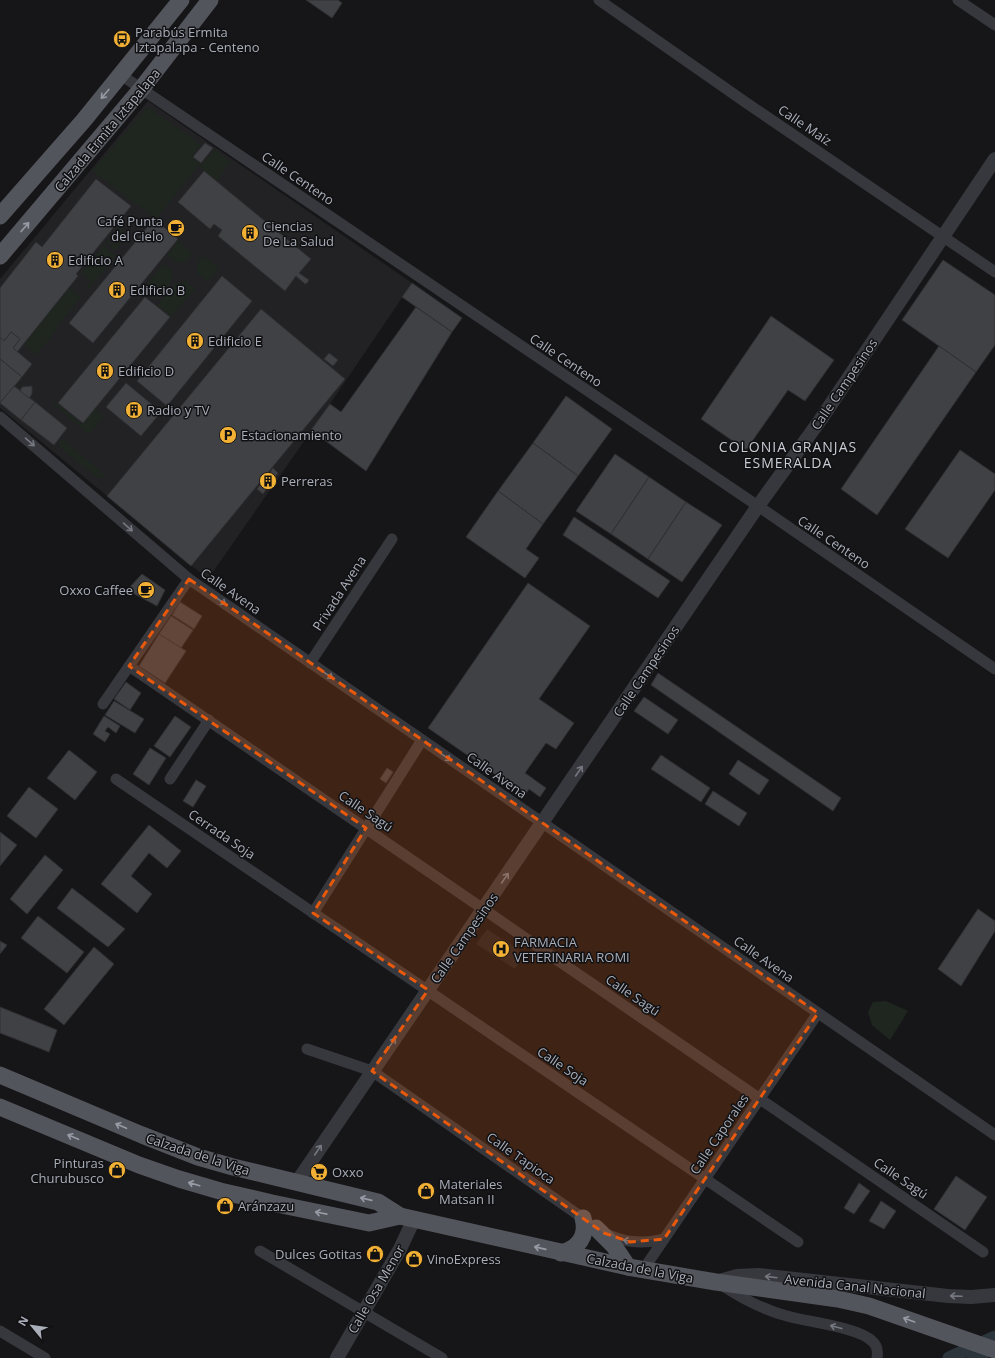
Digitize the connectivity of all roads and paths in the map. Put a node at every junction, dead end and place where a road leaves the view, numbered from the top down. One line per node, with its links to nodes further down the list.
1 (181, 0): 6 (main road, Calzada Ermita Iztapalapa)
2 (210, 0): 7 (main road, Calzada Ermita Iztapalapa)
3 (599, 0): 14 (street, Calle Maíz)
4 (958, 0): 5 (street)
5 (995, 25)
6 (158, 28): 7 (main road); 8 (main road, Calzada Ermita Iztapalapa)
7 (177, 43): 9 (main road, Calzada Ermita Iztapalapa)
8 (121, 74): 9 (street, Calle Centeno); 10 (main road, Calzada Ermita Iztapalapa, one-way to 10)
9 (142, 88): 11 (main road, Calzada Ermita Iztapalapa); 18 (street, Calle Centeno)
10 (84, 120): 11 (main road); 13 (main road, Calzada Ermita Iztapalapa)
11 (102, 137): 15 (main road, Calzada Ermita Iztapalapa, one-way to 11)
12 (995, 159): 14 (street, Calle Campesinos)
13 (1, 212)
14 (943, 236): 16 (street, Calle Maíz); 18 (street, Calle Campesinos)
15 (0, 256)
16 (995, 272)
17 (0, 417): 20 (street, Calle Avena, one-way to 20)
18 (758, 506): 23 (street, Calle Centeno); 29 (street, Calle Campesinos, one-way to 18)
19 (392, 539): 21 (street, Privada Avena)
20 (189, 579): 21 (street, Calle Avena, one-way to 21); 22 (street)
21 (310, 663): 26 (street, Calle Avena, one-way to 26)
22 (129, 666): 24 (street); 25 (street, Calle Sagú)
23 (995, 669)
24 (103, 704)
25 (209, 720): 28 (street); 30 (street, Calle Sagú)
26 (422, 740): 29 (street, Calle Avena, one-way to 29); 30 (street)
27 (116, 779): 32 (street, Cerrada Soja)
28 (170, 779)
29 (543, 823): 31 (street, Calle Campesinos, one-way to 29); 34 (street, Calle Avena)
30 (366, 828): 31 (street, Calle Sagú); 32 (street)
31 (484, 909): 33 (street, Calle Campesinos); 38 (street, Calle Sagú)
32 (313, 912): 33 (street, Calle Soja)
33 (428, 990): 36 (street, Calle Campesinos, one-way to 33); 41 (street, Calle Soja)
34 (818, 1013): 38 (street, Calle Caporales); 40 (street, Calle Avena)
35 (307, 1049): 36 (street, Calle Tapioca)
36 (372, 1071): 42 (street, Calle Campesinos, one-way to 36); 44 (street, Calle Tapioca)
37 (0, 1075): 42 (main road, Calzada de la Viga, one-way to 37)
38 (760, 1098): 41 (street, Calle Caporales); 48 (street, Calle Sagú)
39 (0, 1107): 43 (main road, Calzada de la Viga, one-way to 39)
40 (995, 1135)
41 (705, 1179): 45 (street, Calle Caporales); 46 (street, Calle Soja)
42 (297, 1182): 43 (main road, Calzada de la Viga, one-way to 42)
43 (407, 1218): 49 (main road, Calzada de la Viga, one-way to 43); 53 (street, Calle Osa Menor)
44 (590, 1223): 45 (street, Calle Tapioca, one-way to 44); 49 (main road); 50 (main road)
45 (664, 1240): 50 (street, Calle Caporales)
46 (798, 1242)
47 (260, 1251): 53 (street)
48 (983, 1252)
49 (562, 1253): 50 (main road, Calzada de la Viga)
50 (635, 1269): 51 (main road, Calzada de la Viga)
51 (716, 1282): 52 (street, Avenida Canal Nacional, one-way to 51); 55 (main road, Calzada de la Viga, one-way to 51); 59 (street, one-way to 51)
52 (995, 1295)
53 (364, 1312): 57 (street, Calle Osa Menor); 58 (street)
54 (0, 1332): 56 (street)
55 (995, 1350)
56 (46, 1358)
57 (337, 1358)
58 (442, 1358)
59 (877, 1358)

